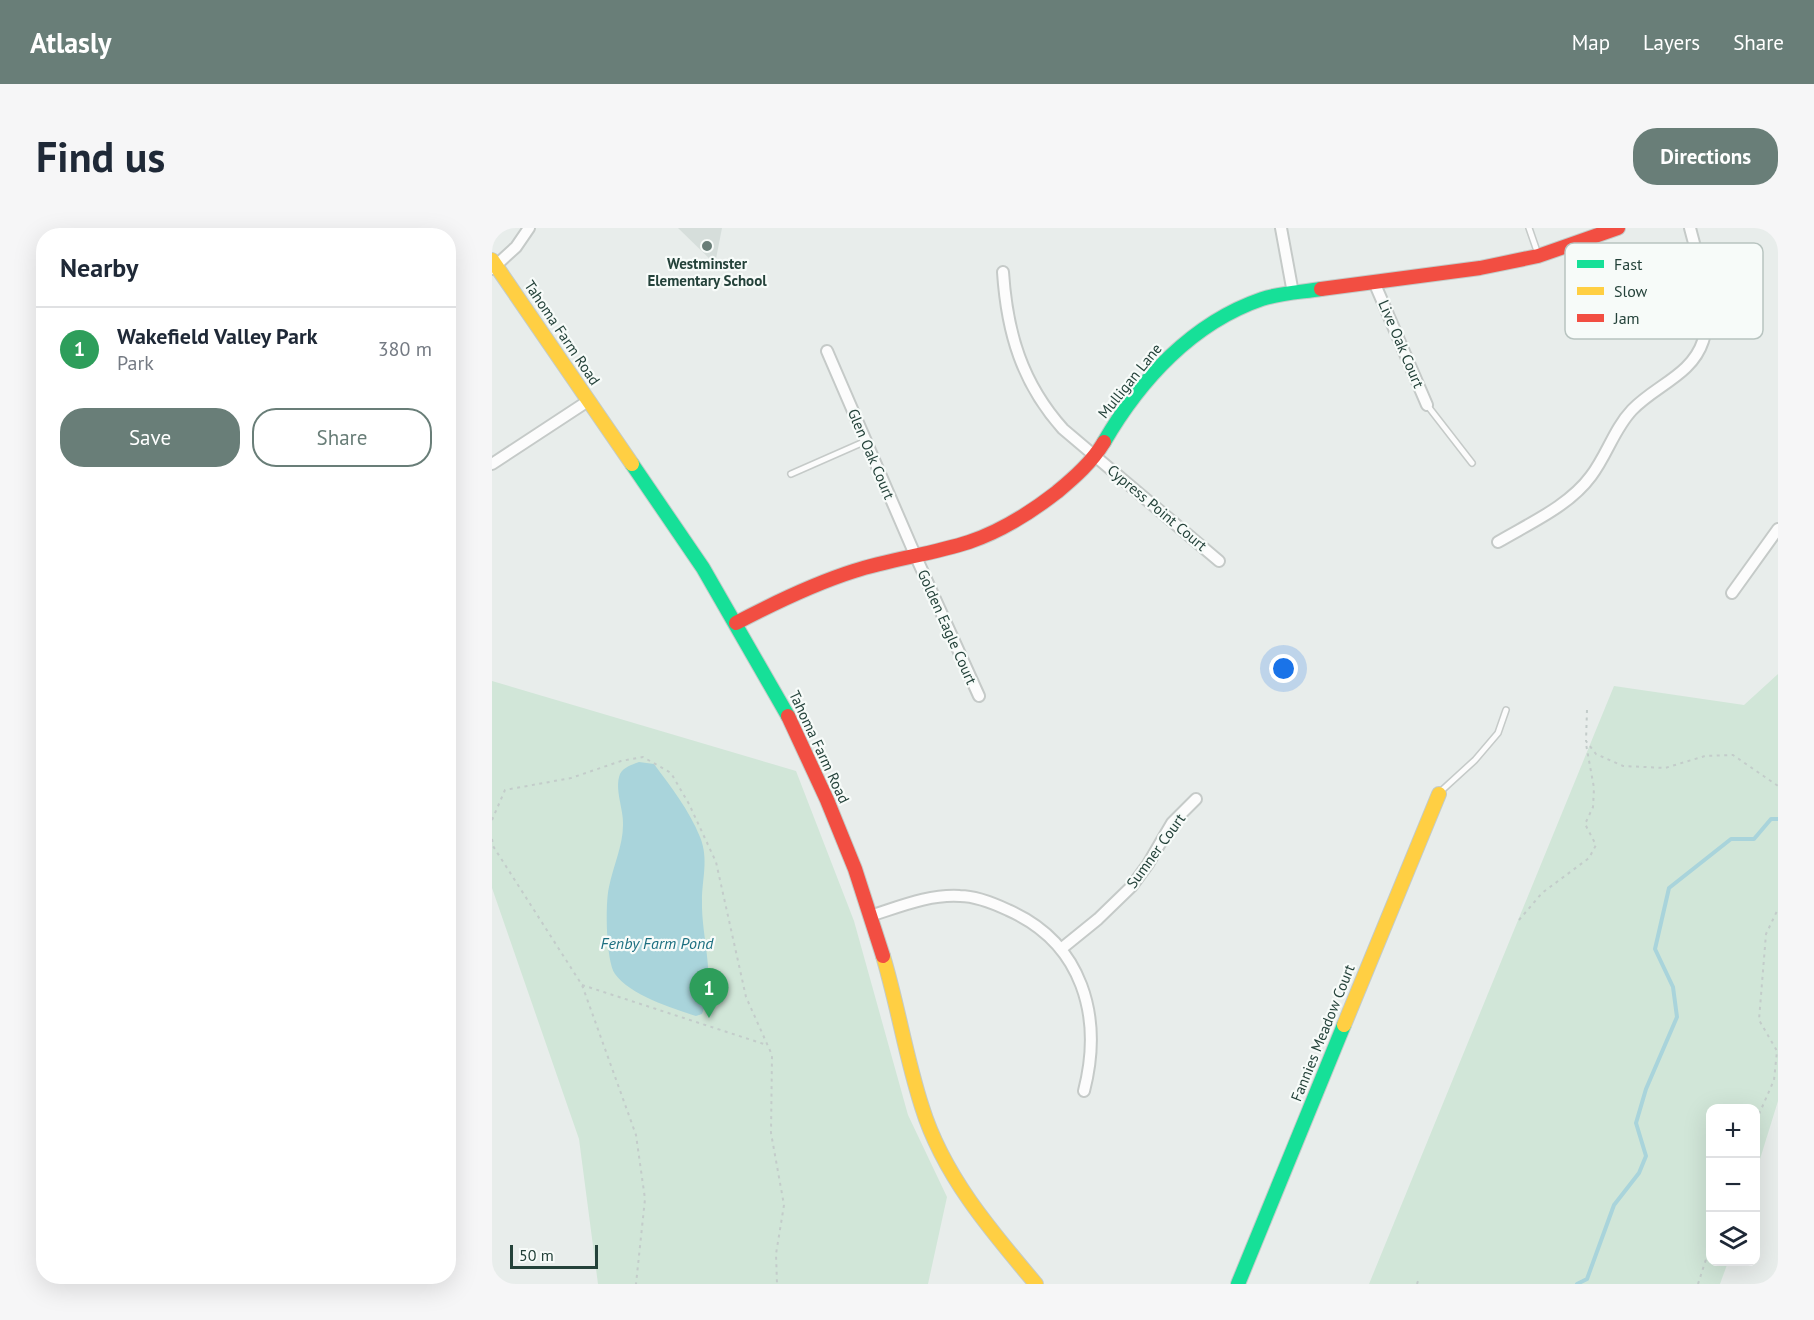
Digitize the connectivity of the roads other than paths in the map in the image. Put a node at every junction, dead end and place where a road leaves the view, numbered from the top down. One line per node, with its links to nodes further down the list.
1 (529, 228): 10 (street)
2 (1281, 228): 13 (street)
3 (1530, 228): 9 (lane)
4 (1618, 228): 6 (street, Mulligan Lane)
5 (1690, 228): 7 (street)
6 (1575, 243)
7 (1693, 243)
8 (1565, 247): 9 (street, Mulligan Lane)
9 (1538, 256): 12 (street, Mulligan Lane)
10 (493, 265): 16 (street, Tahoma Farm Road)
11 (1003, 272): 19 (street, Cypress Point Court)
12 (1374, 282): 13 (street, Mulligan Lane); 17 (street, Live Oak Court)
13 (1293, 293): 19 (street, Mulligan Lane)
14 (1703, 339): 24 (street)
15 (827, 351): 18 (street, Glen Oak Court)
16 (588, 401): 21 (street); 28 (street, Tahoma Farm Road)
17 (1427, 405): 20 (lane)
18 (866, 441): 22 (lane); 25 (street, Glen Oak Court)
19 (1095, 455): 25 (street, Mulligan Lane); 26 (street, Cypress Point Court)
20 (1472, 463)
21 (492, 464)
22 (791, 474)
23 (1778, 529): 27 (street)
24 (1498, 542)
25 (916, 557): 28 (street, Mulligan Lane); 29 (street, Golden Eagle Court)
26 (1219, 561)
27 (1732, 593)
28 (736, 623): 33 (street, Tahoma Farm Road)
29 (979, 696)
30 (1506, 710): 31 (lane)
31 (1439, 794): 37 (street, Fannies Meadow Court)
32 (1196, 799): 34 (street, Sumner Court)
33 (870, 916): 34 (street); 36 (street, Tahoma Farm Road)
34 (1061, 949): 35 (street)
35 (1084, 1091)
36 (1036, 1284)
37 (1238, 1284)

